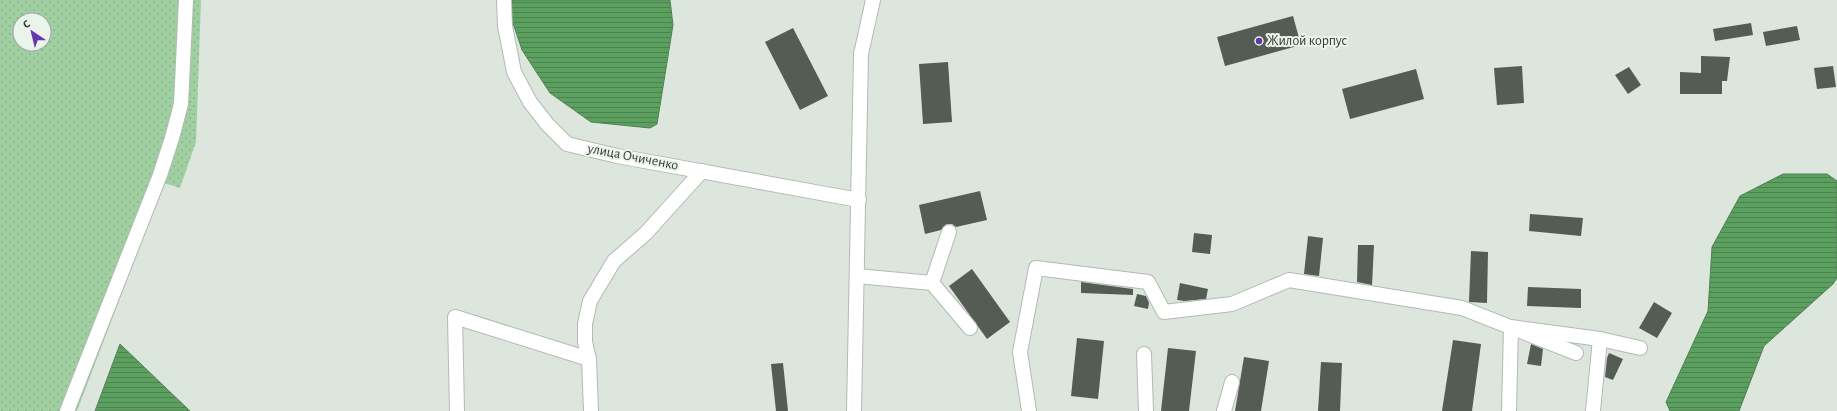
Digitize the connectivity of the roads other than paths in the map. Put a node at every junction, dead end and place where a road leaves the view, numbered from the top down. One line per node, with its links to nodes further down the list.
1 (186, 0): 17 (street)
2 (504, 0): 4 (street, улица Очиченко)
3 (874, 0): 5 (street)
4 (702, 171): 5 (street, улица Очиченко); 15 (street)
5 (859, 200): 7 (street)
6 (949, 232): 8 (street)
7 (857, 276): 8 (street); 20 (street)
8 (932, 283): 10 (street)
9 (1511, 327): 11 (street); 13 (street); 21 (street); 24 (street)
10 (970, 328)
11 (1600, 339): 12 (street); 25 (street)
12 (1640, 348)
13 (1576, 353)
14 (1144, 354): 22 (street)
15 (589, 359): 18 (street); 19 (street)
16 (1232, 382): 23 (street)
17 (67, 411)
18 (458, 411)
19 (591, 411)
20 (854, 411)
21 (1029, 411)
22 (1146, 411)
23 (1224, 411)
24 (1509, 411)
25 (1593, 411)

